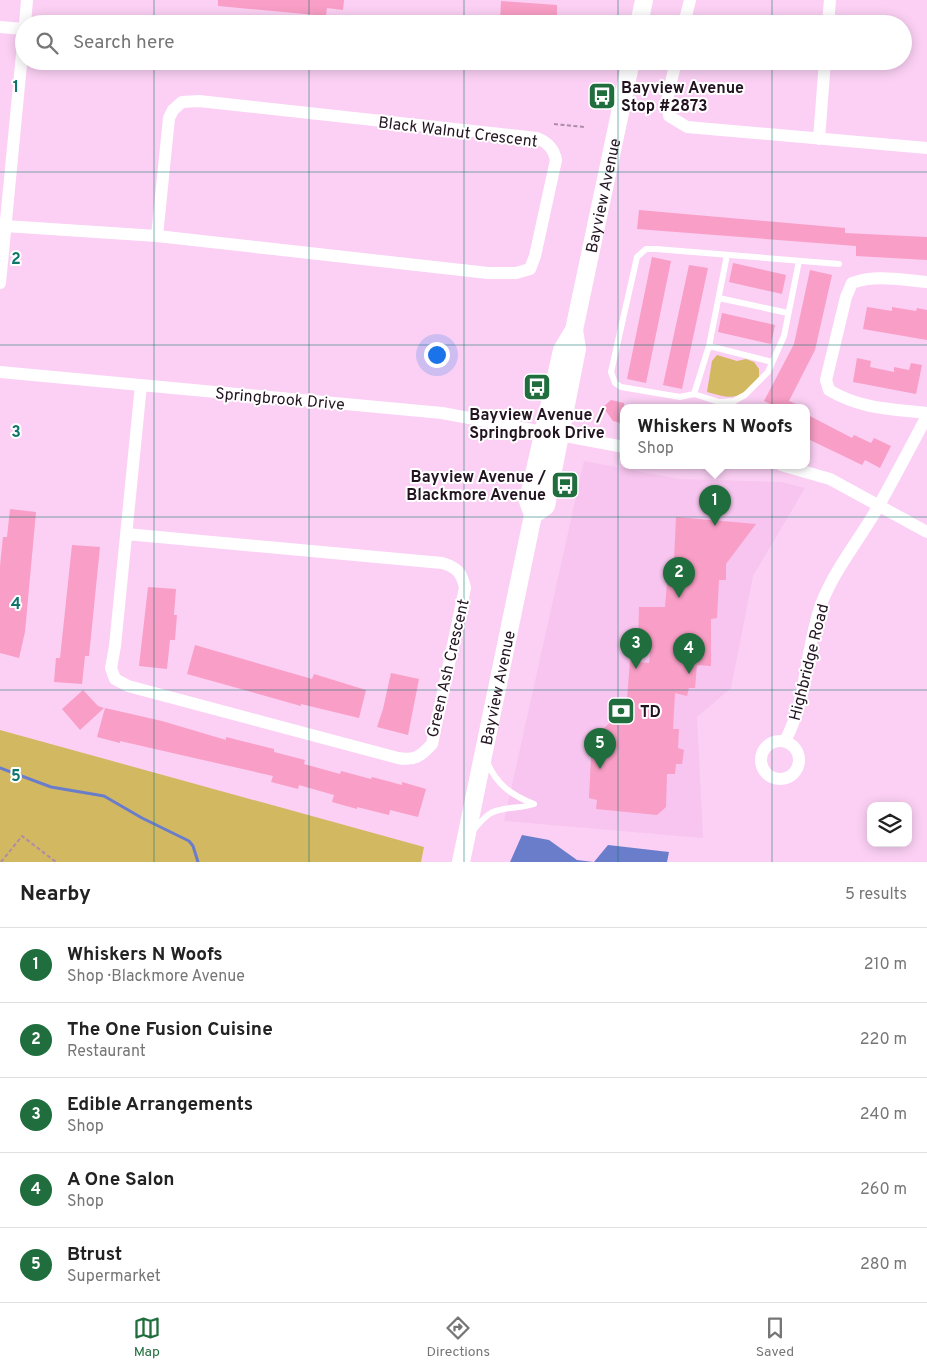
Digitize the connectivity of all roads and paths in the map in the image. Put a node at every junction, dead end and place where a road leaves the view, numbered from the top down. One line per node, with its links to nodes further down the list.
1 (27, 0): 5 (street)
2 (644, 0): 6 (main road)
3 (690, 0): 7 (street)
4 (830, 0): 8 (street)
5 (26, 15)
6 (641, 15)
7 (686, 15)
8 (829, 15)
9 (0, 26): 10 (street)
10 (15, 29)
11 (20, 70): 21 (street)
12 (629, 70): 38 (main road, Bayview Avenue)
13 (674, 70): 19 (street)
14 (825, 70): 19 (street)
15 (592, 88): 16 (path)
16 (606, 92)
17 (554, 124): 18 (path)
18 (584, 127)
19 (819, 139): 20 (street)
20 (927, 148)
21 (5, 226): 22 (street, Black Walnut Crescent); 27 (street)
22 (157, 236): 22 (street, Black Walnut Crescent)
23 (727, 255): 24 (lane); 28 (lane); 34 (lane)
24 (799, 261): 25 (lane); 29 (lane)
25 (840, 264)
26 (927, 282): 37 (street)
27 (0, 283)
28 (719, 298): 29 (lane); 30 (lane)
29 (788, 313): 31 (lane)
30 (709, 346): 31 (lane); 34 (lane)
31 (772, 362): 36 (lane)
32 (0, 372): 33 (street, Springbrook Drive)
33 (141, 385): 38 (street, Springbrook Drive); 43 (street, Green Ash Crescent)
34 (694, 394): 35 (lane)
35 (716, 404)
36 (734, 404)
37 (927, 415): 41 (street, Highbridge Road)
38 (551, 433): 39 (street, Springbrook Drive); 45 (main road, Bayview Avenue)
39 (620, 446)
40 (795, 469): 41 (street)
41 (878, 506): 42 (street); 44 (street, Highbridge Road)
42 (927, 532)
43 (126, 534): 43 (street, Green Ash Crescent)
44 (785, 741)
45 (483, 755): 46 (main road, Bayview Avenue); 46 (lane)
46 (467, 836): 49 (main road, Bayview Avenue)
47 (1, 862): 48 (path)
48 (56, 862)
49 (461, 862)

